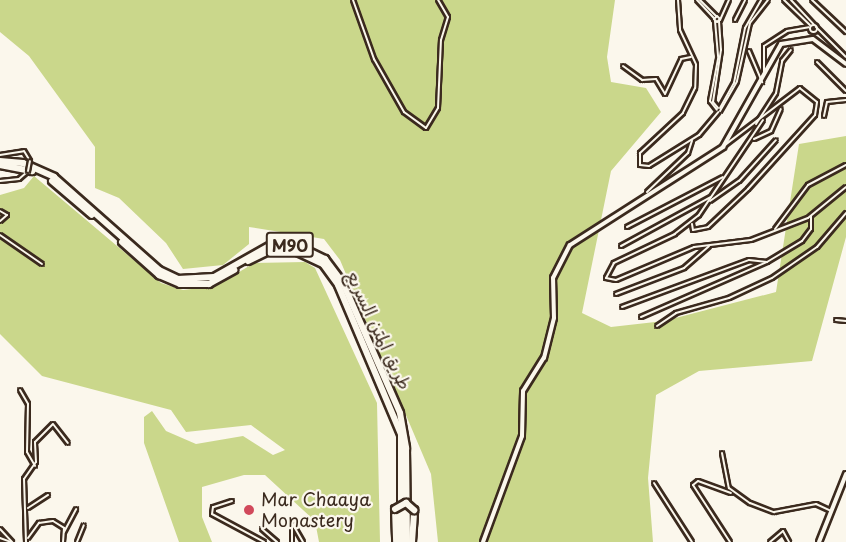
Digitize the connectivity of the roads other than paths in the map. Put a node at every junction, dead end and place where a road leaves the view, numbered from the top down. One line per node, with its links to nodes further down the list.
1 (352, 0): 2 (street)
2 (438, 0)
3 (678, 0): 20 (street)
4 (699, 0): 12 (street)
5 (729, 0): 12 (street)
6 (745, 0): 14 (street)
7 (761, 0): 26 (street)
8 (768, 0): 26 (street)
9 (783, 0): 13 (street)
10 (791, 0): 15 (street)
11 (812, 0): 17 (street)
12 (717, 19): 31 (street)
13 (806, 19): 15 (street); 16 (street)
14 (735, 20)
15 (812, 27): 16 (street); 21 (street)
16 (804, 28): 25 (street)
17 (846, 32)
18 (790, 50): 34 (street)
19 (748, 51): 27 (street)
20 (691, 57): 24 (street); 36 (street)
21 (846, 57)
22 (817, 62): 28 (street)
23 (846, 64): 25 (main road)
24 (623, 66)
25 (764, 72): 27 (main road)
26 (737, 79): 31 (street)
27 (762, 82): 38 (main road)
28 (846, 91)
29 (846, 100): 32 (street)
30 (780, 107): 33 (street); 35 (street); 52 (street)
31 (719, 110): 36 (street)
32 (824, 116)
33 (763, 120): 34 (street); 35 (street)
34 (754, 126): 38 (street)
35 (754, 139): 42 (street)
36 (692, 140): 45 (street)
37 (776, 140): 47 (street)
38 (723, 147): 45 (main road)
39 (0, 155): 43 (street, bridge)
40 (0, 163): 92 (highway, طريق المتن السريع / M90); 92 (highway, طريق المتن السريع / M90)
41 (846, 165): 54 (street)
42 (725, 176): 46 (street); 53 (street)
43 (0, 181)
44 (846, 187): 50 (street)
45 (647, 192): 93 (main road)
46 (712, 196): 47 (street); 56 (street)
47 (710, 201): 52 (street)
48 (0, 211): 51 (street)
49 (846, 213): 65 (street)
50 (811, 216): 54 (street); 58 (street)
51 (0, 221)
52 (693, 222): 57 (street)
53 (627, 227)
54 (775, 229): 57 (street)
55 (0, 235): 59 (street)
56 (621, 246)
57 (708, 246): 60 (street)
58 (767, 262): 61 (street); 62 (street)
59 (42, 264)
60 (616, 294)
61 (622, 307)
62 (641, 317)
63 (836, 320): 64 (street)
64 (846, 321)
65 (657, 326)
66 (20, 390): 69 (street)
67 (68, 443): 69 (street)
68 (722, 453): 72 (street)
69 (34, 466): 75 (street)
70 (846, 474): 77 (main road)
71 (654, 483): 94 (street)
72 (733, 493): 77 (street); 95 (street)
73 (48, 495): 75 (street)
74 (232, 501): 88 (street)
75 (28, 508): 83 (street)
76 (76, 509): 81 (street)
77 (831, 511): 84 (main road)
78 (84, 525): 87 (street)
79 (0, 529): 85 (street)
80 (262, 529): 89 (street)
81 (64, 532): 83 (street); 86 (street)
82 (0, 538): 85 (street)
83 (26, 541)
84 (820, 541)
85 (12, 542)
86 (63, 542)
87 (77, 542)
88 (264, 542)
89 (277, 542)
90 (292, 542): 91 (street)
91 (303, 542)
92 (404, 542): 92 (highway, bridge)
93 (483, 542)
94 (692, 542)
95 (730, 542)
96 (770, 542): 97 (street)
97 (789, 542)

